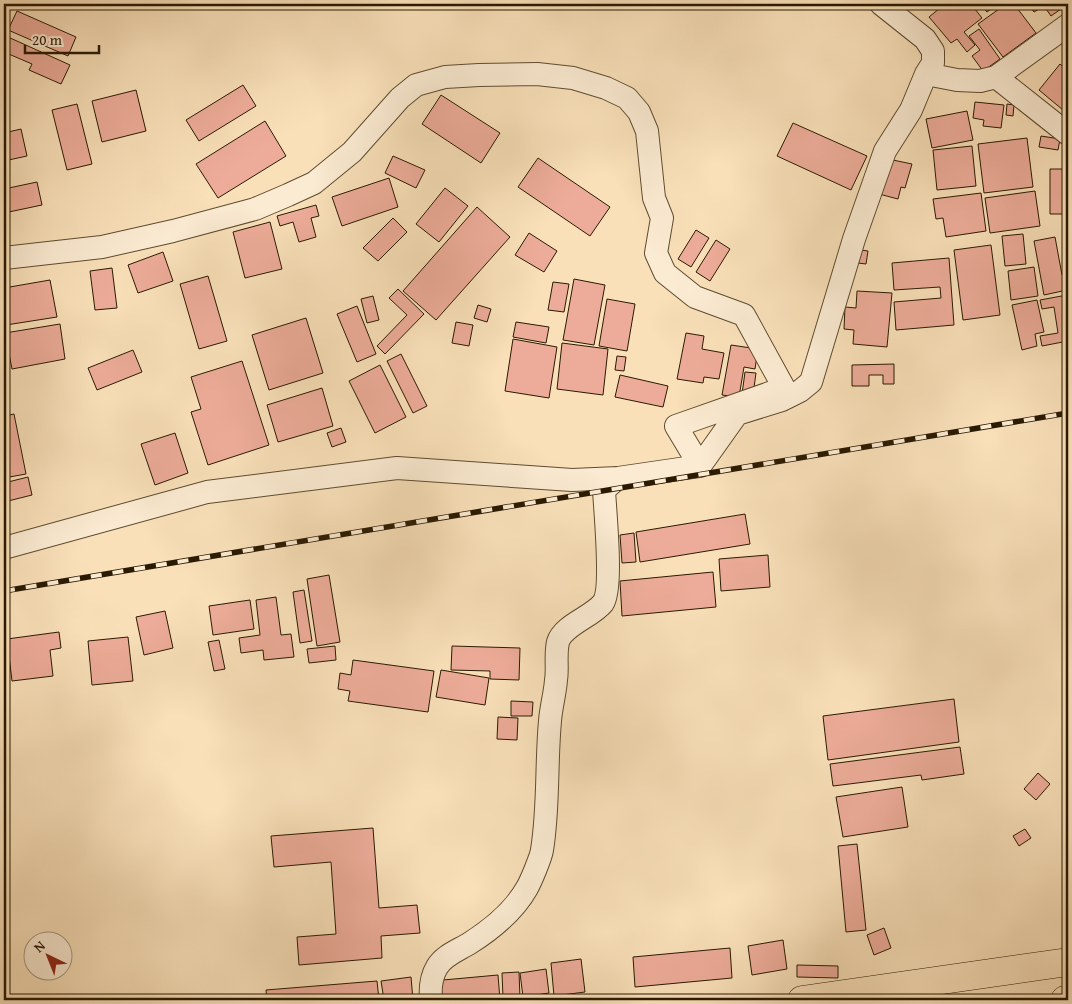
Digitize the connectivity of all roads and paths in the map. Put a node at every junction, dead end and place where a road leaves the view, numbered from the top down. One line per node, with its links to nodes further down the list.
1 (881, 4): 3 (street)
2 (1068, 25): 4 (street)
3 (926, 74): 4 (street); 7 (street)
4 (996, 77): 5 (street)
5 (1068, 134)
6 (4, 258): 7 (street)
7 (700, 466): 8 (street)
8 (618, 478): 9 (street); 11 (street)
9 (4, 548)
10 (1068, 962): 12 (highway)
11 (431, 1000)
12 (802, 1000)

